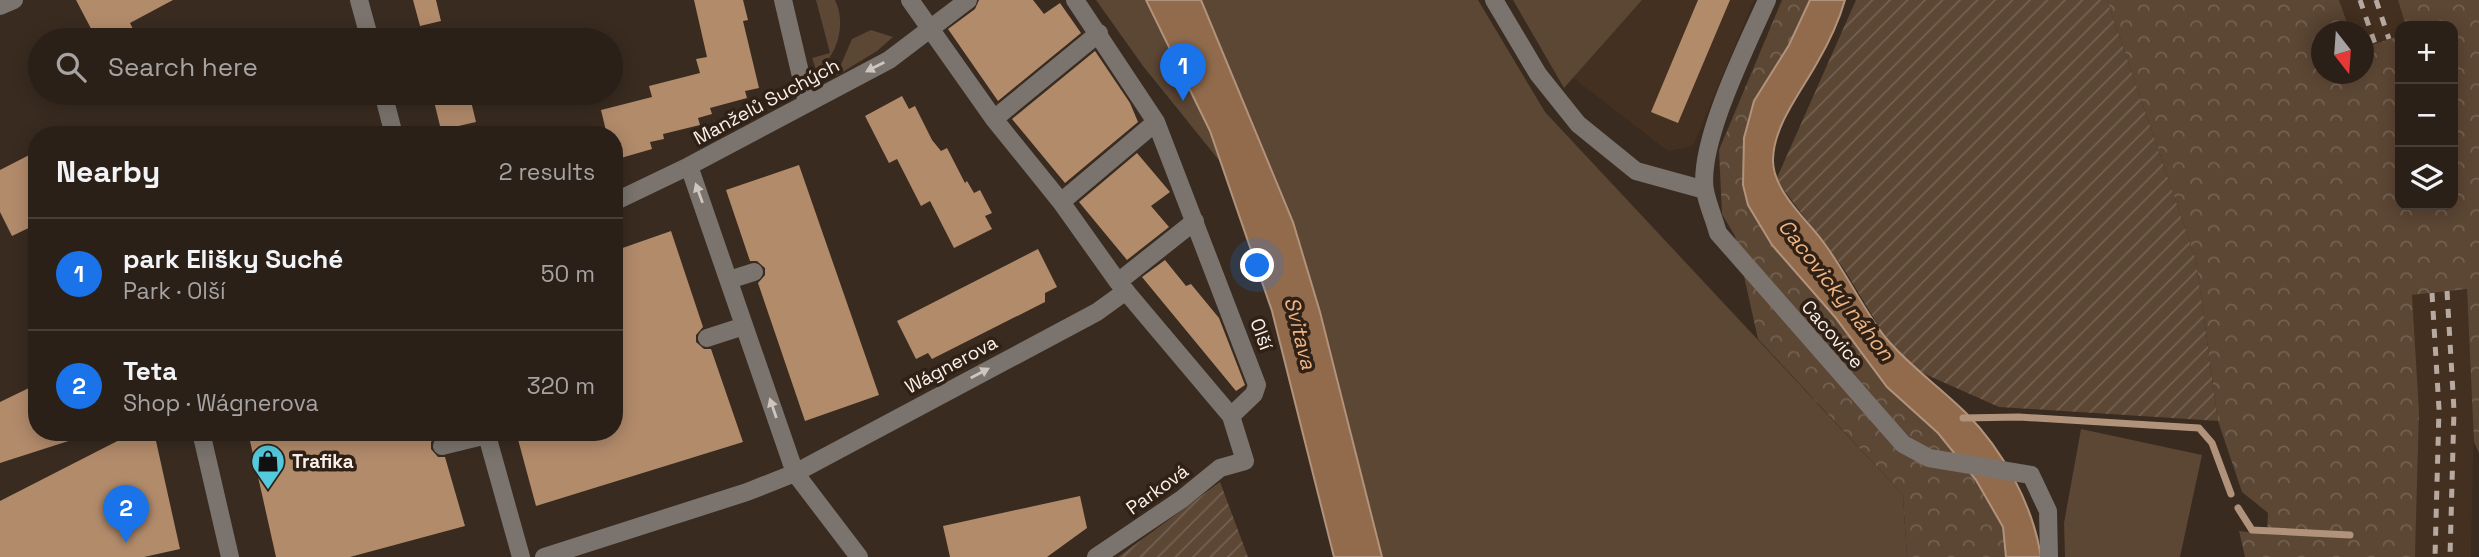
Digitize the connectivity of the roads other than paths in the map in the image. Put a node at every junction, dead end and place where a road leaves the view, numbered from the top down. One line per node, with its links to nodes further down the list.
1 (14, 0): 9 (street)
2 (359, 0): 11 (street)
3 (783, 0): 13 (street)
4 (910, 0): 10 (street)
5 (968, 0): 10 (street)
6 (1075, 0): 12 (street, Olší)
7 (1494, 0): 19 (street)
8 (1767, 0): 19 (street, Cacovice)
9 (0, 6)
10 (930, 27): 13 (street, Manželů Suchých, one-way to 13); 15 (street)
11 (367, 28)
12 (1099, 33): 15 (street); 16 (street, Olší)
13 (807, 102): 18 (street, Manželů Suchých)
14 (386, 105): 17 (street)
15 (994, 119): 21 (street)
16 (1156, 122): 21 (street); 22 (street, Olší)
17 (392, 126)
18 (689, 166): 20 (street, Manželů Suchých); 24 (street, one-way to 18)
19 (1705, 190): 39 (street, Cacovice)
20 (623, 198)
21 (1061, 202): 25 (street)
22 (1195, 221): 25 (street); 28 (street, Olší)
23 (754, 272): 24 (street)
24 (729, 280): 26 (street)
25 (1122, 287): 28 (street); 33 (street, Wágnerova, one-way to 25)
26 (744, 326): 27 (street); 33 (street, one-way to 26)
27 (707, 338)
28 (1231, 416): 38 (street, Parková)
29 (203, 441): 34 (street)
30 (459, 441): 32 (street)
31 (488, 441): 35 (street)
32 (442, 446)
33 (795, 473): 36 (street, Wágnerova); 37 (street)
34 (230, 557)
35 (521, 557)
36 (544, 557)
37 (859, 557)
38 (1096, 557)
39 (2049, 557)

